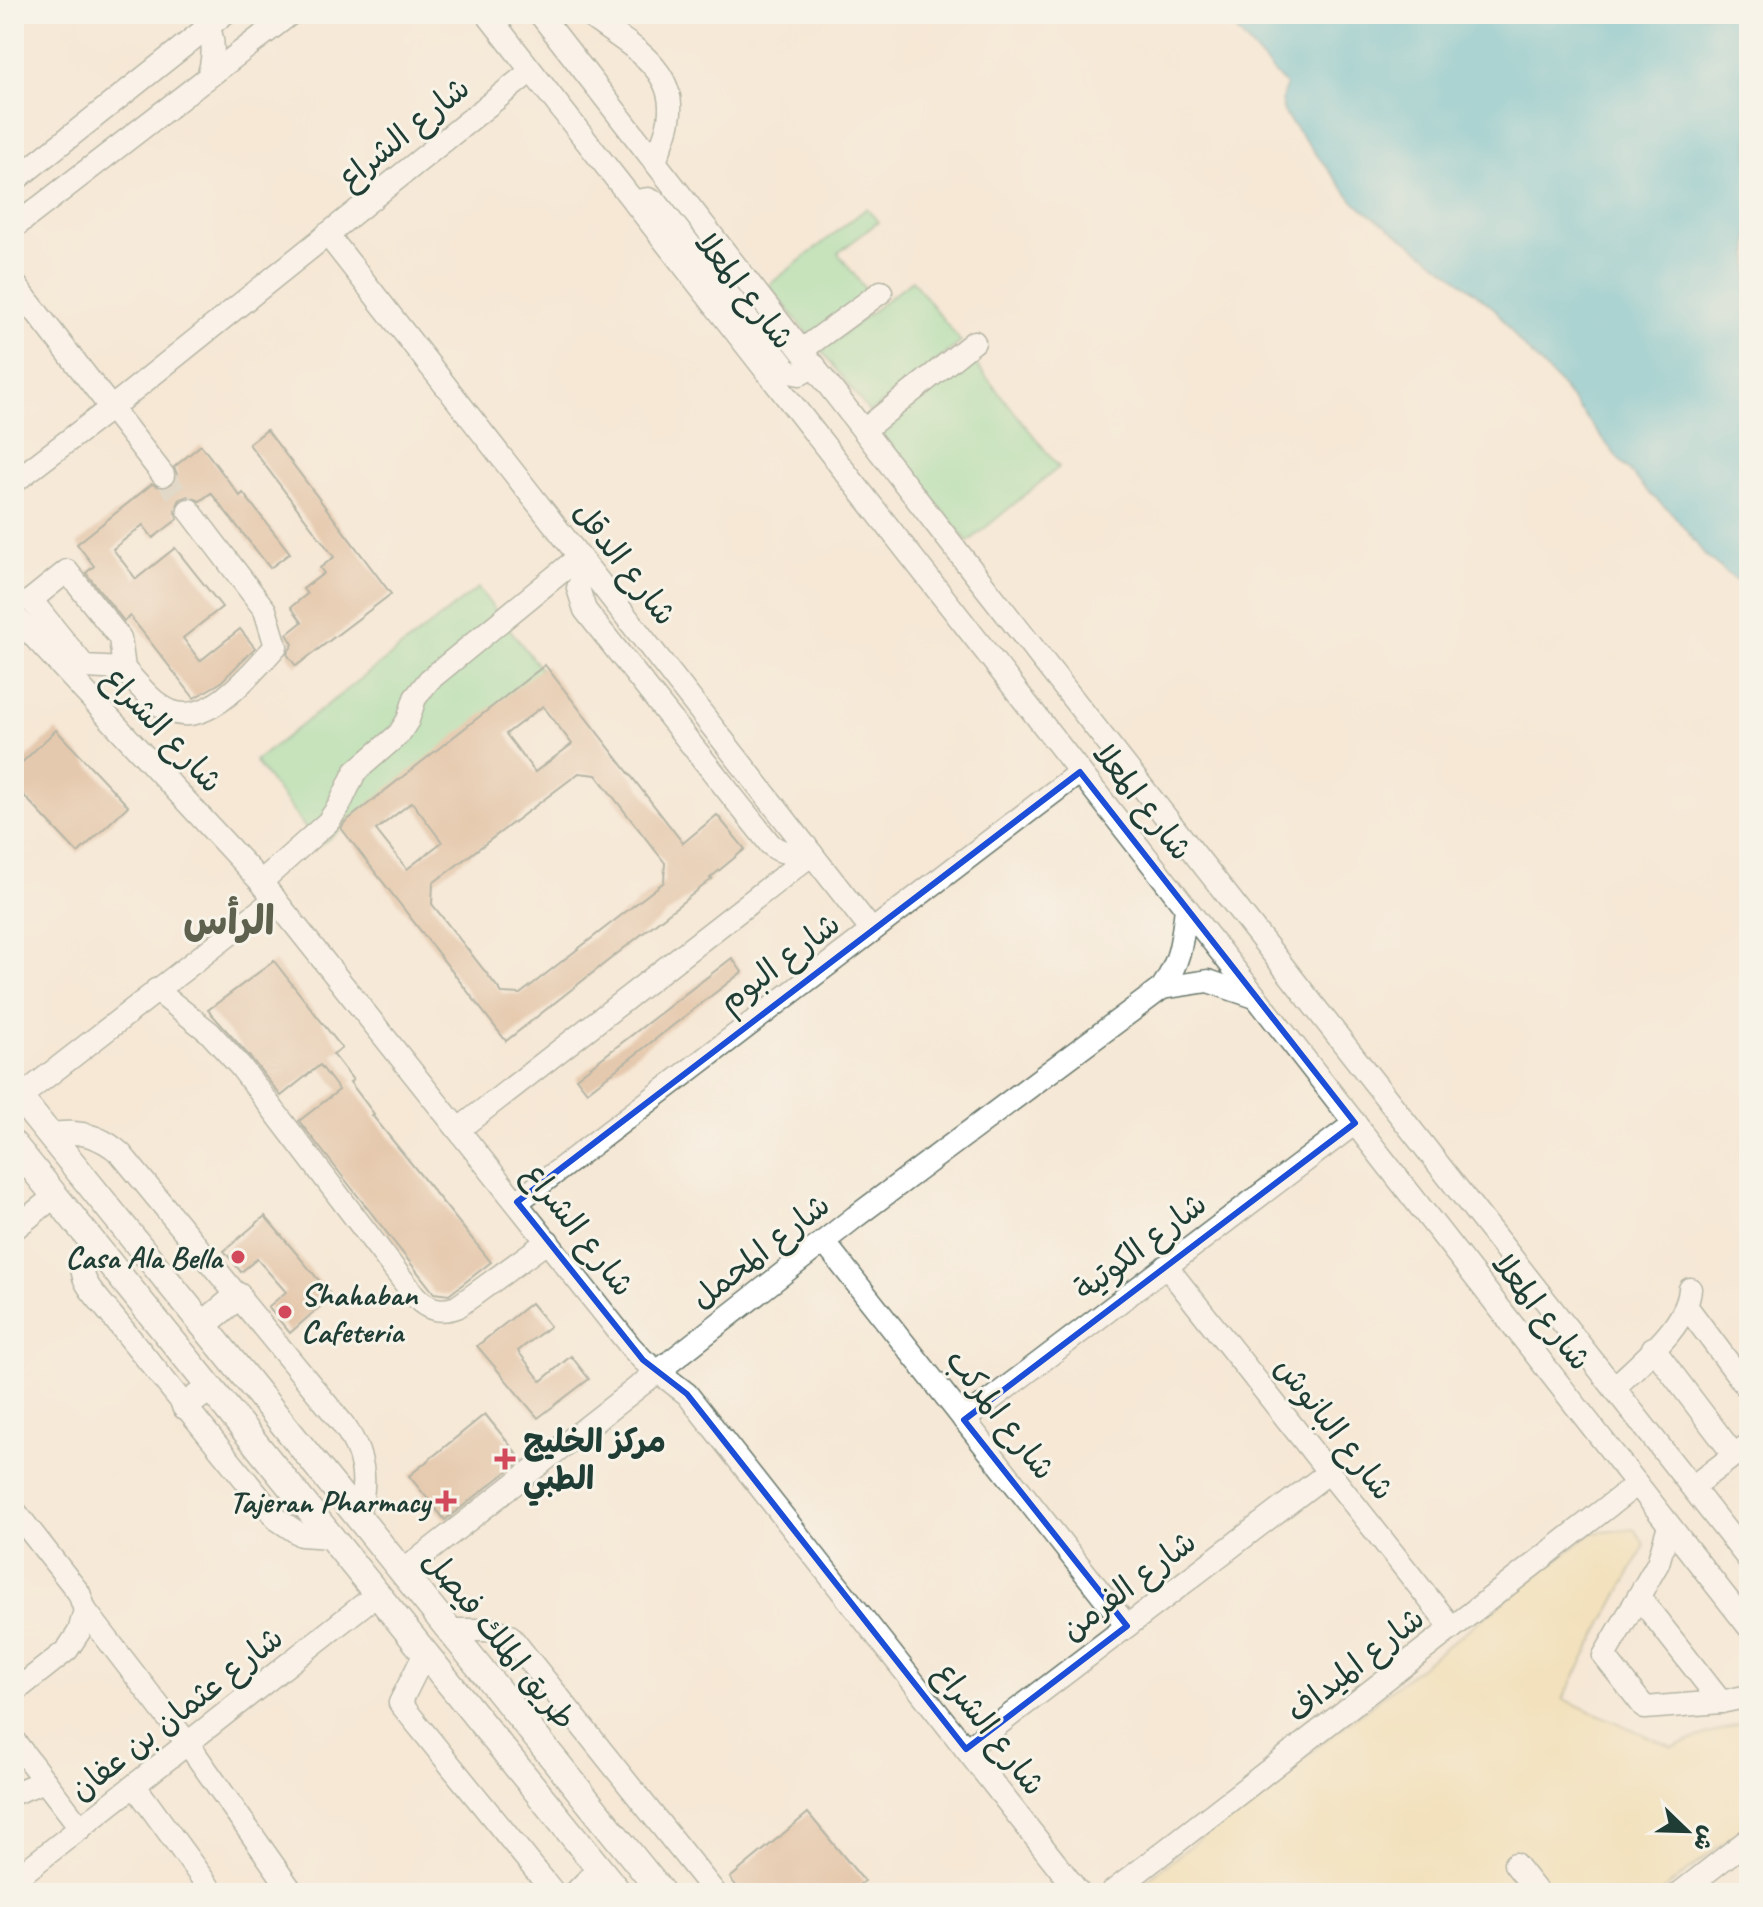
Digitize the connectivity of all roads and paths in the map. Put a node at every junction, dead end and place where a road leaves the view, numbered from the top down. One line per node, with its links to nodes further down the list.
1 (290, 14): 7 (street)
2 (487, 14): 6 (street, شارع المعلا)
3 (540, 14): 8 (street, شارع المعلا)
4 (587, 14): 8 (street)
5 (211, 18): 7 (street); 9 (street)
6 (531, 71): 10 (street, شارع المعلا); 12 (street, شارع الشراع)
7 (209, 74): 11 (street)
8 (655, 161): 16 (street, شارع المعلا)
9 (14, 181)
10 (635, 201): 16 (street); 29 (street, شارع المعلا)
11 (14, 227)
12 (327, 234): 17 (street, شارع الشراع); 22 (street, شارع الدقل)
13 (14, 283): 17 (street)
14 (881, 292): 16 (street)
15 (974, 342): 18 (street)
16 (808, 358): 18 (street, شارع المعلا)
17 (111, 408): 19 (street); 20 (street, شارع الشراع)
18 (864, 430): 54 (street, شارع المعلا)
19 (163, 475)
20 (14, 482)
21 (189, 510): 26 (street)
22 (583, 562): 27 (street, شارع الدقل); 28 (street); 31 (street)
23 (14, 615): 31 (street, شارع الشراع)
24 (120, 638): 25 (street); 25 (street); 26 (street)
25 (85, 667): 26 (street)
26 (124, 669)
27 (696, 706): 28 (street); 30 (street, شارع الدقل)
28 (675, 723): 30 (street)
29 (1080, 772): 32 (street, شارع المعلا); 33 (street, شارع البوم)
30 (809, 850): 33 (street, شارع الدقل); 39 (street)
31 (268, 890): 35 (street); 39 (street, شارع الشراع)
32 (1186, 908): 34 (street, شارع المحمل); 36 (street, شارع المعلا)
33 (872, 931): 43 (street, شارع البوم)
34 (1162, 988): 36 (street, شارع المحمل); 46 (street, شارع المحمل)
35 (156, 990): 37 (street); 45 (street)
36 (1255, 997): 38 (street, شارع المعلا)
37 (17, 1094): 40 (main road, طريق الملك فيصل)
38 (1355, 1123): 48 (street, شارع الكوتية); 60 (street, شارع المعلا)
39 (459, 1129): 43 (street, شارع الشراع)
40 (49, 1135): 49 (street); 50 (main road, طريق الملك فيصل)
41 (14, 1145): 42 (main road)
42 (55, 1196): 44 (street); 47 (main road)
43 (517, 1202): 45 (street, شارع الشراع)
44 (14, 1229)
45 (548, 1241): 52 (street, شارع الشراع)
46 (824, 1242): 52 (street, شارع المحمل); 57 (street, شارع المركب)
47 (93, 1243): 53 (main road); 56 (street)
48 (1166, 1266): 57 (street, شارع الكوتية); 59 (street, شارع البانوش)
49 (238, 1296): 50 (main road); 63 (street)
50 (203, 1325): 63 (main road, طريق الملك فيصل)
51 (1653, 1348): 54 (street); 55 (street); 58 (street)
52 (657, 1372): 67 (street, شارع المحمل); 83 (street, شارع الشراع)
53 (210, 1388): 56 (main road); 65 (main road)
54 (1614, 1388): 61 (street, شارع المعلا)
55 (1749, 1390)
56 (185, 1406): 65 (street)
57 (964, 1420): 71 (street, شارع المركب)
58 (1742, 1450): 61 (street)
59 (1329, 1472): 71 (street, شارع الفرمن); 73 (street, شارع البانوش)
60 (1637, 1484): 64 (street, شارع المعلا); 73 (street, شارع الميداف)
61 (1692, 1487): 66 (street, شارع المعلا)
62 (14, 1510): 70 (street)
63 (357, 1516): 67 (main road, طريق الملك فيصل)
64 (1669, 1525): 69 (street); 72 (street, شارع المعلا)
65 (330, 1537): 68 (main road)
66 (1749, 1559)
67 (402, 1572): 74 (main road, طريق الملك فيصل)
68 (377, 1594): 75 (main road); 82 (street, شارع عثمان بن عفان)
69 (1639, 1597): 78 (street); 78 (street)
70 (85, 1610): 76 (street); 82 (street)
71 (1127, 1626): 83 (street, شارع الفرمن)
72 (1749, 1627)
73 (1452, 1628): 100 (street, شارع الميداف)
74 (449, 1630): 79 (main road, طريق الملك فيصل); 98 (street)
75 (425, 1653): 80 (main road); 94 (street)
76 (14, 1692)
77 (1749, 1696): 78 (street)
78 (1721, 1702)
79 (510, 1705): 80 (main road); 97 (main road, طريق الملك فيصل)
80 (480, 1721): 90 (main road)
81 (14, 1741): 84 (street)
82 (188, 1744): 85 (street, شارع عثمان بن عفان); 93 (street)
83 (966, 1749): 99 (street, شارع الشراع)
84 (45, 1781): 86 (street); 87 (street)
85 (135, 1786): 87 (street, شارع عثمان بن عفان); 92 (street)
86 (14, 1793)
87 (81, 1828): 91 (street, شارع عثمان بن عفان)
88 (1749, 1839): 102 (street)
89 (1515, 1864): 101 (street)
90 (599, 1868): 95 (street); 96 (main road)
91 (14, 1880)
92 (213, 1893)
93 (293, 1893)
94 (554, 1893)
95 (575, 1893)
96 (619, 1893)
97 (662, 1893)
98 (715, 1893)
99 (1079, 1893)
100 (1111, 1893)
101 (1538, 1893)
102 (1680, 1893)

